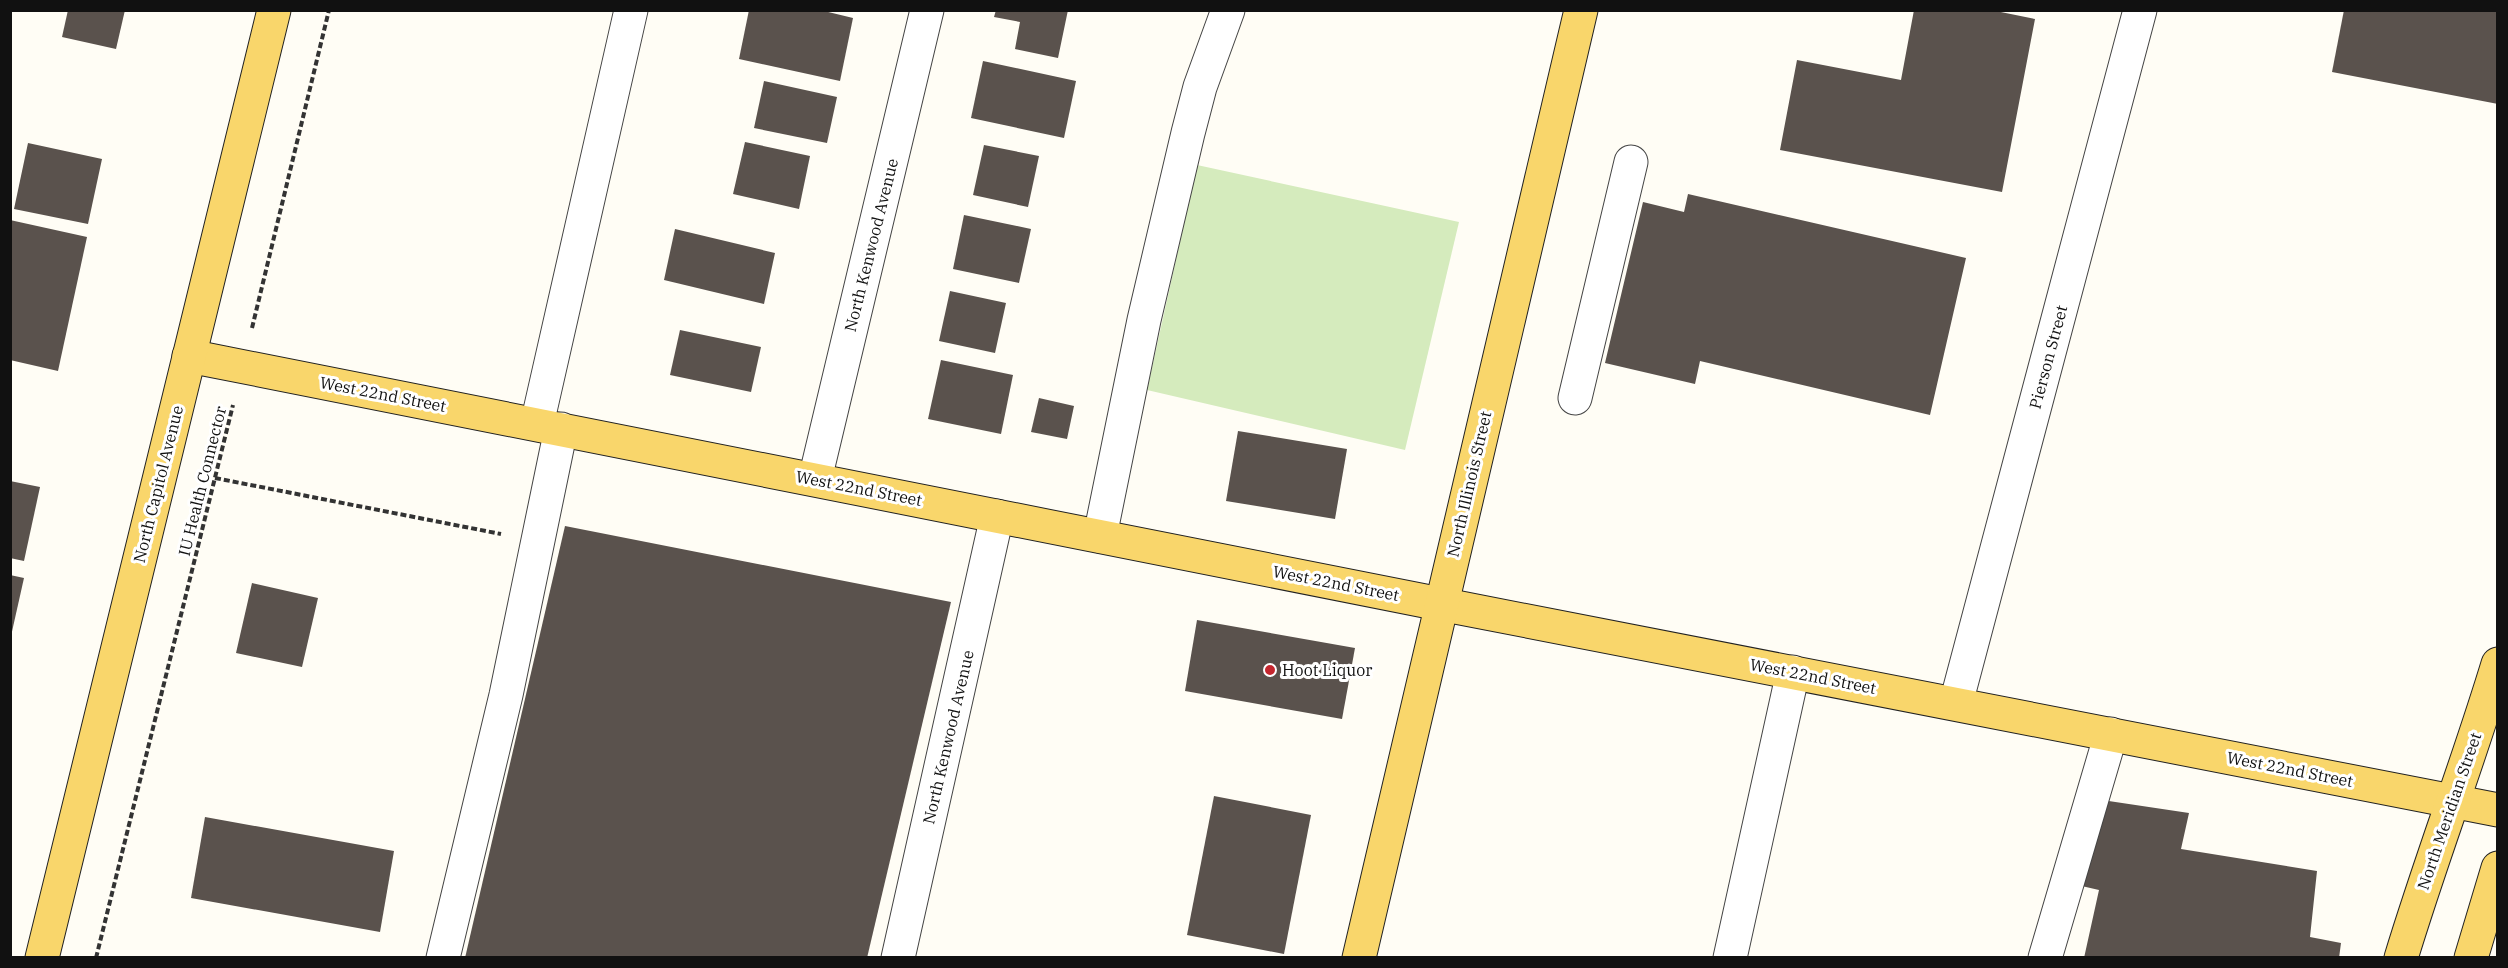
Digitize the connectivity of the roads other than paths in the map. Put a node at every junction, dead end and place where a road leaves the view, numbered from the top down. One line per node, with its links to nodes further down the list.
1 (274, 10): 8 (main road, North Capitol Avenue)
2 (631, 10): 10 (street)
3 (927, 10): 11 (street, North Kenwood Avenue)
4 (1228, 10): 13 (street)
5 (1581, 10): 14 (main road, North Illinois Street)
6 (2140, 10): 17 (street, Pierson Street)
7 (1631, 162): 9 (street)
8 (189, 356): 10 (main road, West 22nd Street); 21 (main road, North Capitol Avenue)
9 (1575, 398)
10 (549, 427): 11 (main road, West 22nd Street); 22 (street)
11 (814, 479): 12 (main road, West 22nd Street)
12 (997, 516): 13 (main road, West 22nd Street); 23 (street, North Kenwood Avenue)
13 (1100, 536): 14 (main road, West 22nd Street)
14 (1440, 604): 16 (main road, West 22nd Street); 24 (main road, North Illinois Street)
15 (2498, 664): 19 (main road, North Meridian Street)
16 (1793, 672): 17 (main road, West 22nd Street); 25 (street)
17 (1956, 703): 18 (main road, West 22nd Street)
18 (2111, 734): 19 (main road, West 22nd Street); 26 (street)
19 (2478, 806): 27 (main road, North Meridian Street)
20 (2498, 868): 28 (main road)
21 (42, 957)
22 (443, 957)
23 (898, 957)
24 (1359, 957)
25 (1730, 957)
26 (2045, 957)
27 (2402, 957)
28 (2471, 957)

